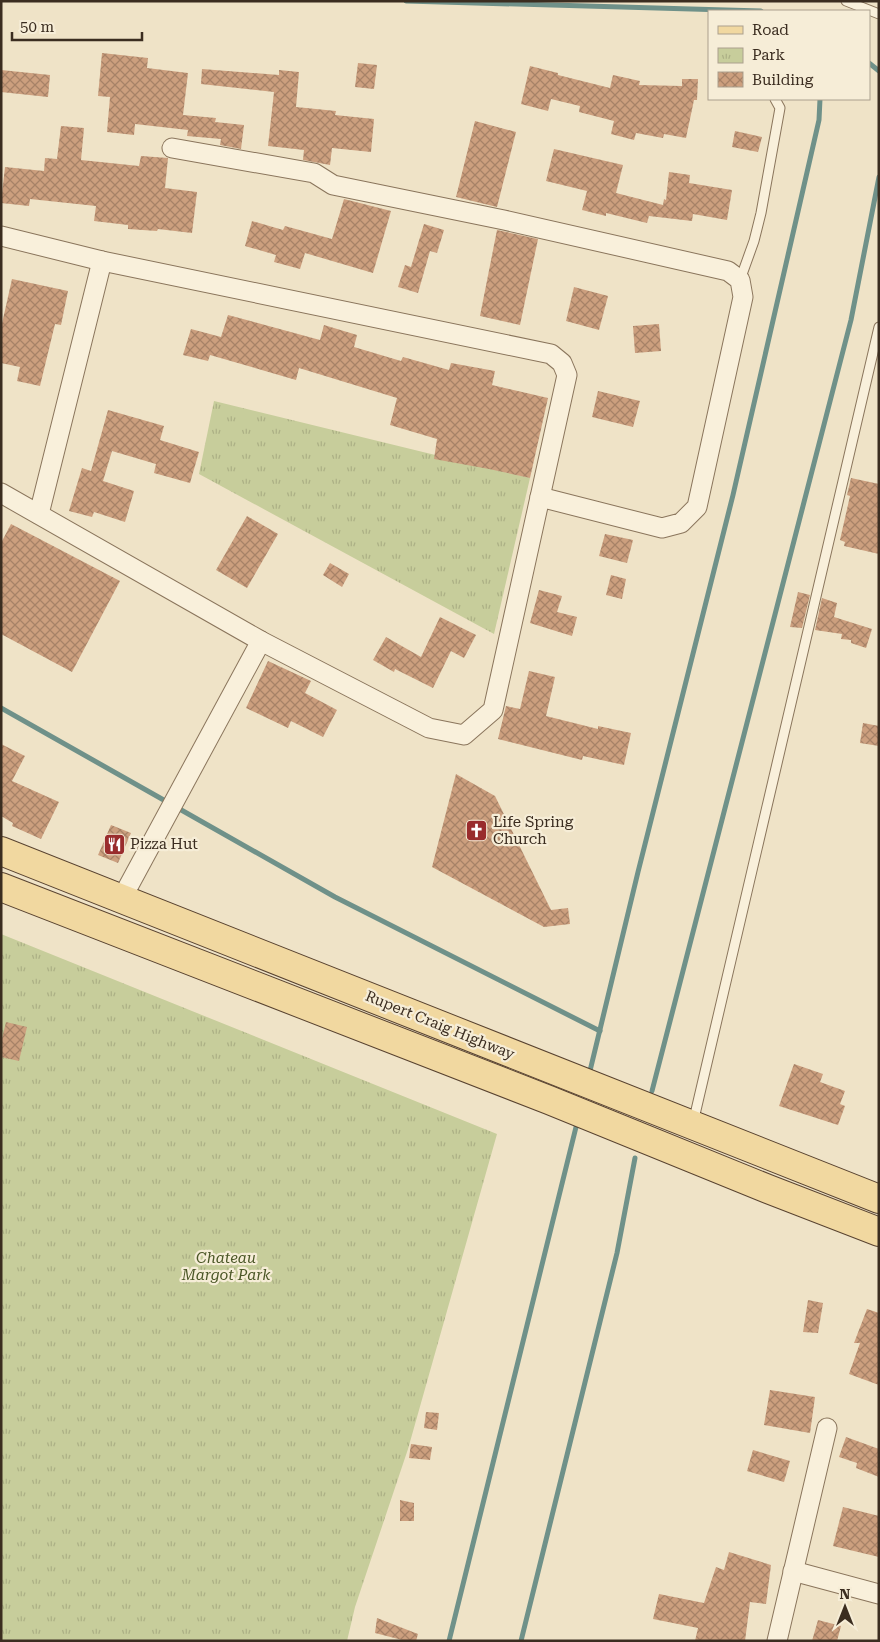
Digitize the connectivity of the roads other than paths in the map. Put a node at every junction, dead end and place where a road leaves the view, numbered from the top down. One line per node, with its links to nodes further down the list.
1 (846, 1): 2 (lane)
2 (869, 10)
3 (776, 100): 7 (lane)
4 (172, 148): 7 (street)
5 (1, 236): 6 (street)
6 (102, 261): 10 (street); 11 (street)
7 (740, 280): 10 (street)
8 (879, 327): 16 (lane)
9 (1, 493): 11 (street)
10 (540, 497): 12 (street)
11 (39, 514): 12 (street)
12 (261, 641): 15 (street)
13 (1, 851): 15 (main road, Rupert Craig Highway)
14 (1, 887): 18 (main road, Rupert Craig Highway)
15 (122, 898): 16 (main road, Rupert Craig Highway)
16 (692, 1126): 17 (main road, Rupert Craig Highway)
17 (879, 1198)
18 (879, 1232)
19 (827, 1428): 20 (street)
20 (793, 1571): 21 (street); 22 (street)
21 (879, 1594)
22 (777, 1641)

